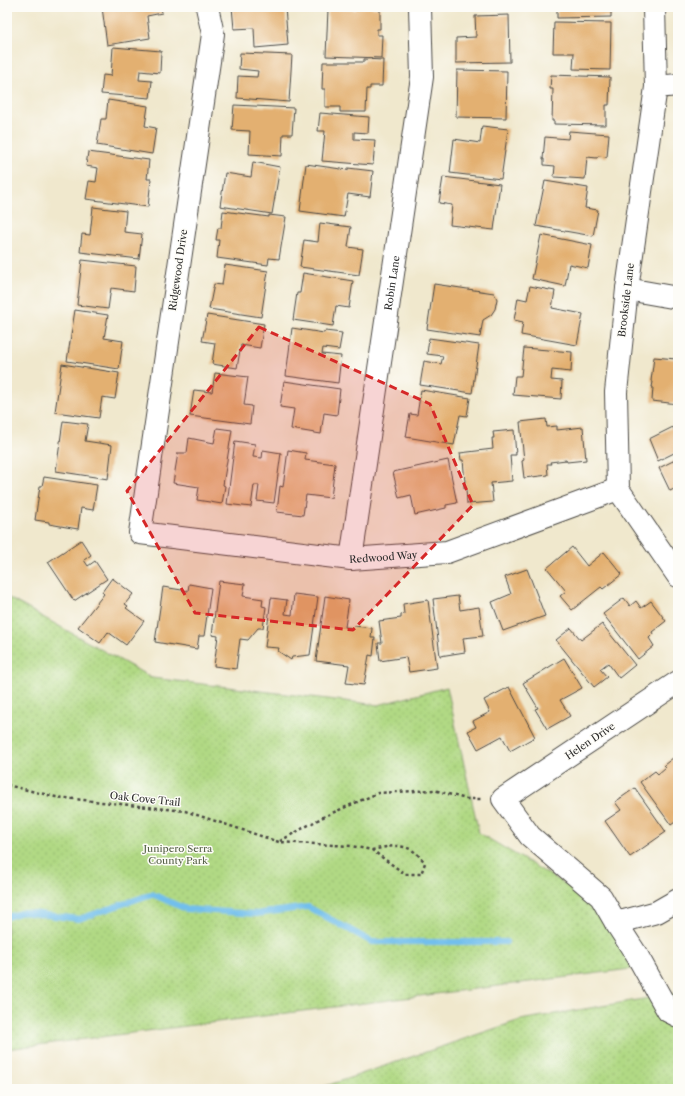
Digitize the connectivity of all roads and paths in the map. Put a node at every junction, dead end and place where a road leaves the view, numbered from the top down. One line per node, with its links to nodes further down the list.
1 (207, 7): 9 (street, Ridgewood Drive)
2 (420, 7): 10 (street, Robin Lane)
3 (654, 7): 5 (street, Brookside Lane)
4 (678, 85): 5 (street)
5 (656, 87): 6 (street, Brookside Lane)
6 (627, 289): 7 (street); 8 (street, Brookside Lane)
7 (678, 298)
8 (618, 489): 10 (street, Redwood Way); 11 (street)
9 (140, 533): 10 (street, Redwood Way)
10 (351, 559)
11 (678, 576)
12 (678, 682): 14 (street, Helen Drive)
13 (7, 785): 15 (path, Oak Cove Trail)
14 (503, 799): 15 (path); 18 (street)
15 (279, 842): 16 (path, Oak Cove Trail)
16 (372, 850): 16 (path, Oak Cove Trail)
17 (678, 900): 18 (street)
18 (616, 923): 19 (street)
19 (678, 1016)

